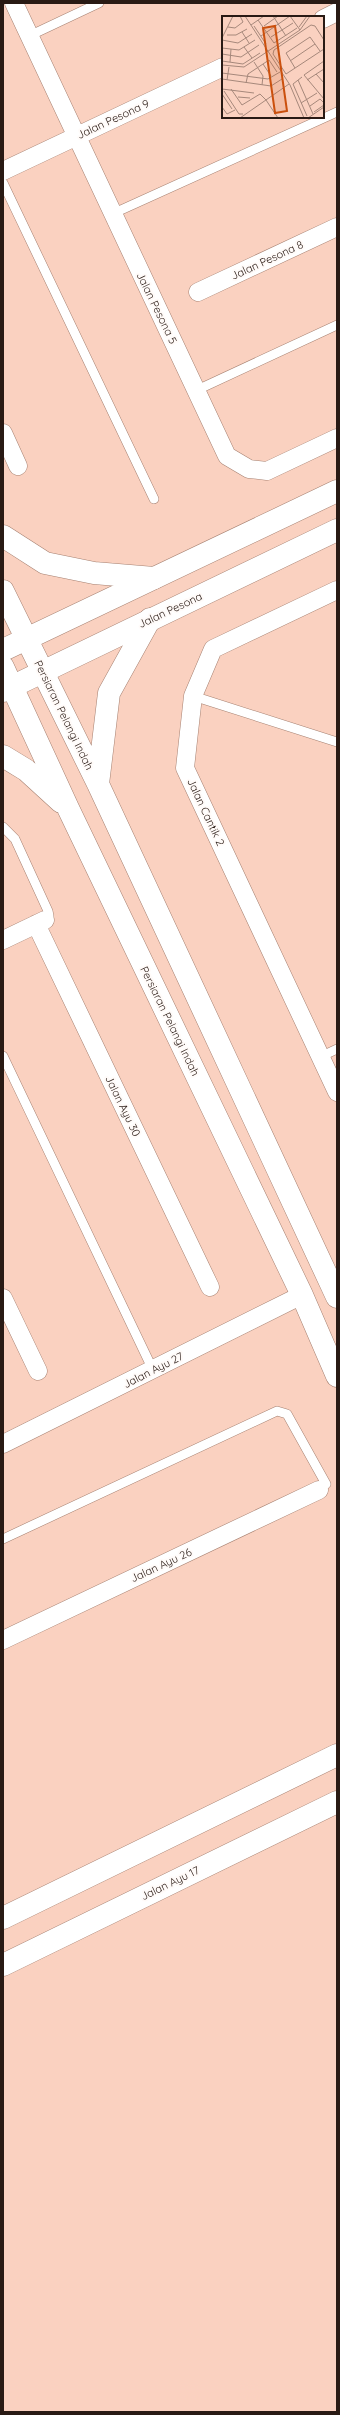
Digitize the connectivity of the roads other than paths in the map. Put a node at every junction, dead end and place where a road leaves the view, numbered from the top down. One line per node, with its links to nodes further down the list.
1 (14, 3): 5 (street, Jalan Pesona 5)
2 (99, 3): 5 (lane)
3 (337, 12): 4 (street)
4 (324, 18)
5 (29, 36): 10 (street, Jalan Pesona 5)
6 (222, 67): 10 (street, Jalan Pesona 9)
7 (337, 112): 8 (lane)
8 (324, 118)
9 (324, 118): 13 (lane)
10 (76, 137): 11 (street, Jalan Pesona 9); 13 (street, Jalan Pesona 5)
11 (3, 171)
12 (3, 183): 22 (lane)
13 (112, 214): 17 (street, Jalan Pesona 5)
14 (337, 227): 15 (street, Jalan Pesona 8)
15 (198, 292)
16 (337, 325): 17 (lane)
17 (197, 390): 19 (street, Jalan Pesona 5)
18 (3, 433): 20 (street)
19 (337, 438)
20 (18, 466)
21 (337, 491): 25 (main road)
22 (154, 499)
23 (337, 530): 28 (main road, Jalan Pesona)
24 (3, 536): 25 (main road)
25 (154, 578): 29 (main road)
26 (337, 590): 33 (street, Jalan Cantik 2)
27 (3, 591): 29 (main road, Persiaran Pelangi Indah)
28 (150, 619): 31 (main road, Jalan Pesona); 36 (main road)
29 (26, 638): 30 (main road); 31 (main road, Persiaran Pelangi Indah)
30 (3, 650)
31 (42, 670): 32 (main road, Jalan Pesona); 36 (main road, Persiaran Pelangi Indah)
32 (6, 682): 37 (main road, Persiaran Pelangi Indah)
33 (193, 696): 34 (lane); 43 (street, Jalan Cantik 2)
34 (337, 742)
35 (3, 756): 37 (main road)
36 (98, 784): 47 (main road, Persiaran Pelangi Indah)
37 (68, 808): 46 (main road, Persiaran Pelangi Indah)
38 (3, 827): 39 (lane)
39 (41, 922): 40 (street); 45 (street, Jalan Ayu 30)
40 (3, 940)
41 (337, 1049): 43 (lane)
42 (3, 1056): 49 (lane)
43 (320, 1057): 44 (street, Jalan Cantik 2)
44 (337, 1092)
45 (210, 1287)
46 (302, 1295): 49 (street, Jalan Ayu 27); 51 (main road, Persiaran Pelangi Indah)
47 (337, 1297)
48 (3, 1298): 50 (street)
49 (152, 1370): 52 (street, Jalan Ayu 27)
50 (38, 1371)
51 (337, 1376)
52 (3, 1444)
53 (319, 1490): 54 (lane); 55 (street, Jalan Ayu 26)
54 (3, 1539)
55 (3, 1640)
56 (337, 1755): 58 (main road)
57 (337, 1802): 59 (main road, Jalan Ayu 17)
58 (3, 1918)
59 (3, 1965)

